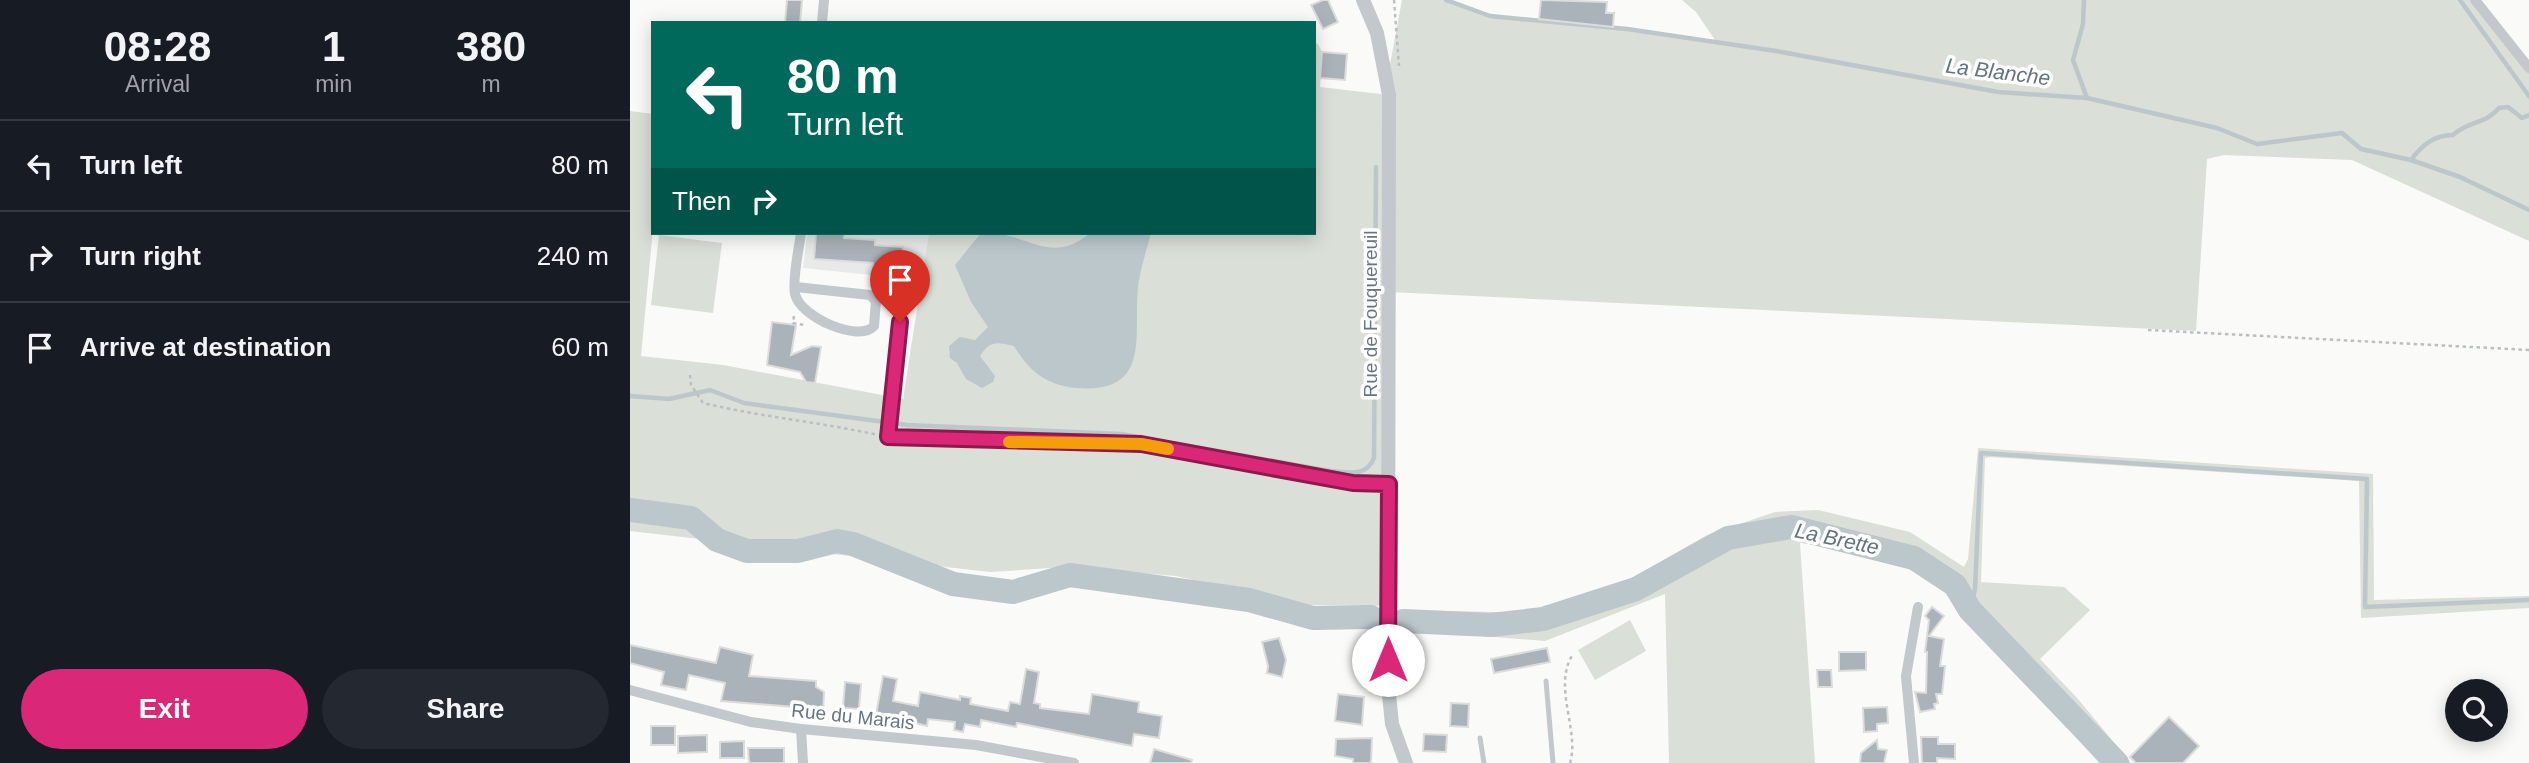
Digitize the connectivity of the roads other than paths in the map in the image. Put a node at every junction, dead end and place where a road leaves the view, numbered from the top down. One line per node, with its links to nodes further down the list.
1 (824, 0): 4 (street)
2 (1363, 0): 9 (street, Rue de Fouquereuil)
3 (2475, 0): 5 (street)
4 (822, 21)
5 (2529, 68)
6 (801, 235): 7 (street)
7 (796, 286): 7 (street)
8 (903, 298): 9 (lane)
9 (1389, 484): 17 (street, Rue de Fouquereuil)
10 (1917, 607): 20 (street)
11 (1546, 681): 19 (lane)
12 (630, 690): 13 (street, Rue du Marais)
13 (801, 729): 15 (street); 16 (street, Rue du Marais)
14 (1480, 738): 18 (lane)
15 (803, 763)
16 (1074, 763)
17 (1406, 763)
18 (1484, 763)
19 (1553, 763)
20 (1914, 763)

